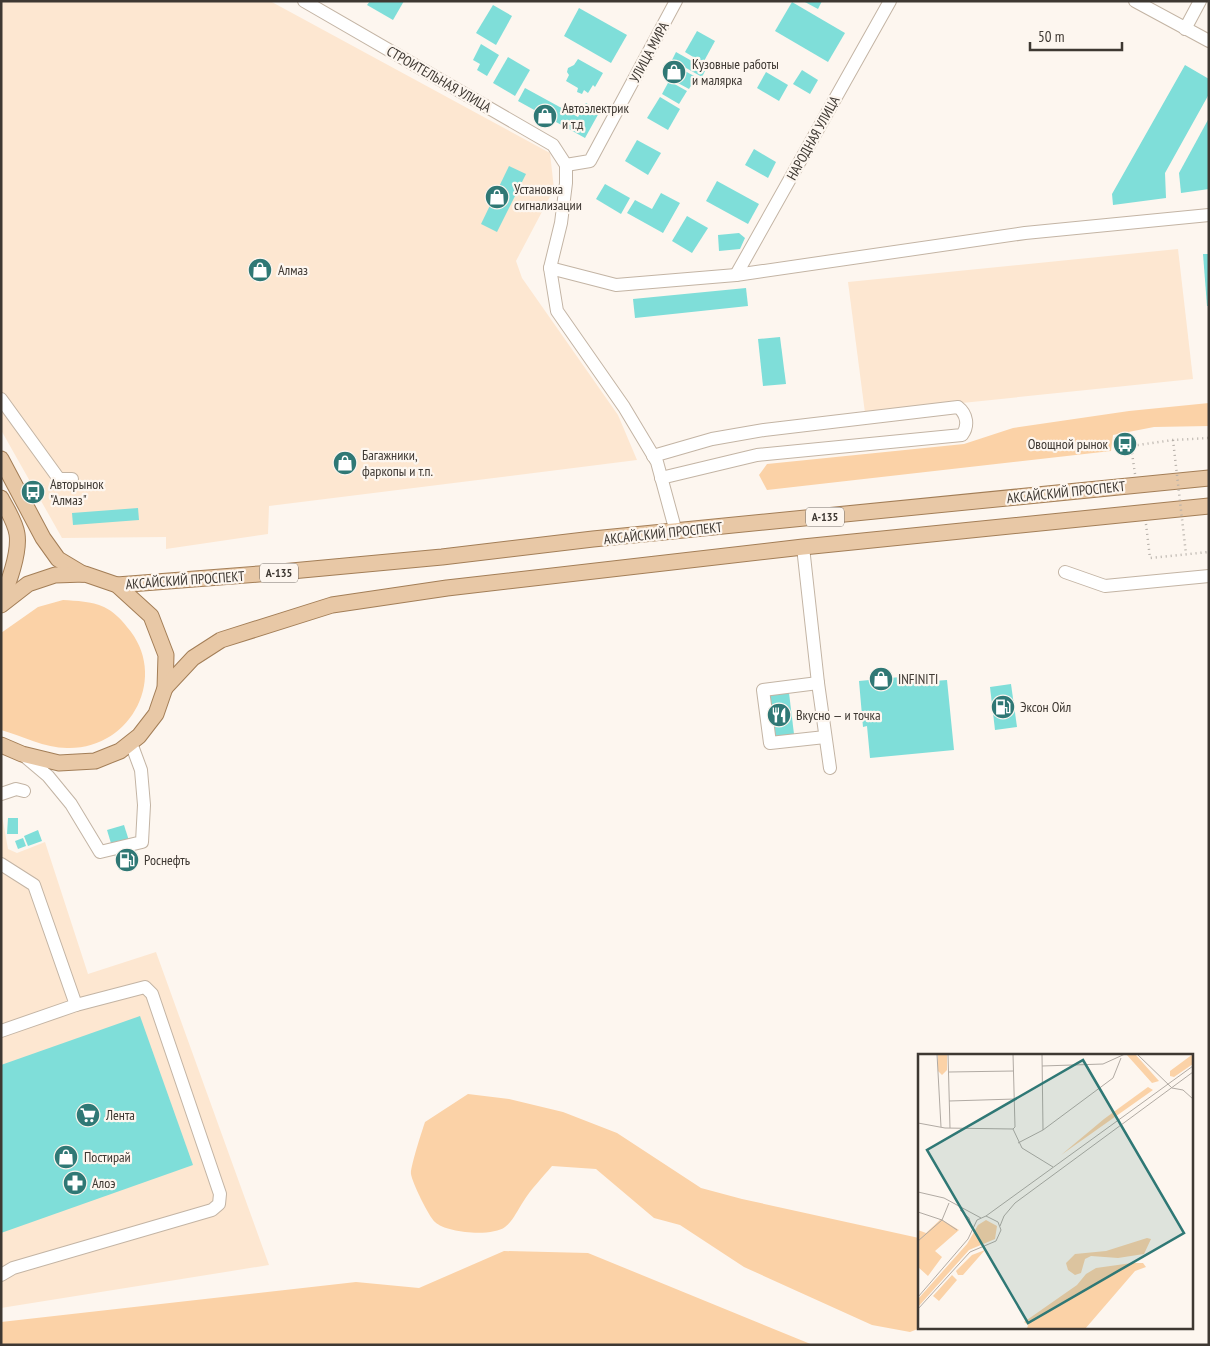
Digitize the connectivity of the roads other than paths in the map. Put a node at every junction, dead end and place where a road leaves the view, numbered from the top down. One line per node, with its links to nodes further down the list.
1 (304, 1): 8 (street, СТРОИТЕЛЬНАЯ УЛИЦА)
2 (676, 1): 8 (street, УЛИЦА МИРА)
3 (890, 1): 11 (street, НАРОДНАЯ УЛИЦА)
4 (1135, 1): 6 (street)
5 (1200, 1): 6 (street)
6 (1185, 29): 7 (street)
7 (1209, 41)
8 (566, 165): 10 (street)
9 (1209, 215): 11 (street)
10 (550, 268): 11 (street); 13 (street)
11 (736, 275)
12 (1, 399): 17 (street)
13 (654, 456): 15 (street); 15 (street)
14 (1, 459): 24 (main road)
15 (661, 478): 21 (street)
16 (1209, 478): 21 (main road, АКСАЙСКИЙ ПРОСПЕКТ / А-135)
17 (72, 479)
18 (1, 498): 20 (main road)
19 (1209, 506): 22 (main road, АКСАЙСКИЙ ПРОСПЕКТ / А-135)
20 (8, 524): 27 (main road)
21 (676, 532): 26 (main road, АКСАЙСКИЙ ПРОСПЕКТ / А-135)
22 (803, 547): 28 (street); 29 (main road, АКСАЙСКИЙ ПРОСПЕКТ / А-135)
23 (1065, 572): 25 (street)
24 (85, 574): 26 (main road); 27 (main road)
25 (1209, 576)
26 (116, 585): 29 (main road)
27 (1, 603)
28 (818, 684): 30 (street); 30 (street)
29 (165, 688): 31 (main road)
30 (825, 737): 34 (street)
31 (131, 743): 33 (main road); 33 (street)
32 (1, 745): 33 (main road)
33 (22, 754)
34 (830, 768)
35 (24, 791): 36 (street)
36 (1, 794)
37 (1, 864): 38 (street)
38 (76, 1005): 39 (street); 40 (street)
39 (1, 1031)
40 (1, 1275)

